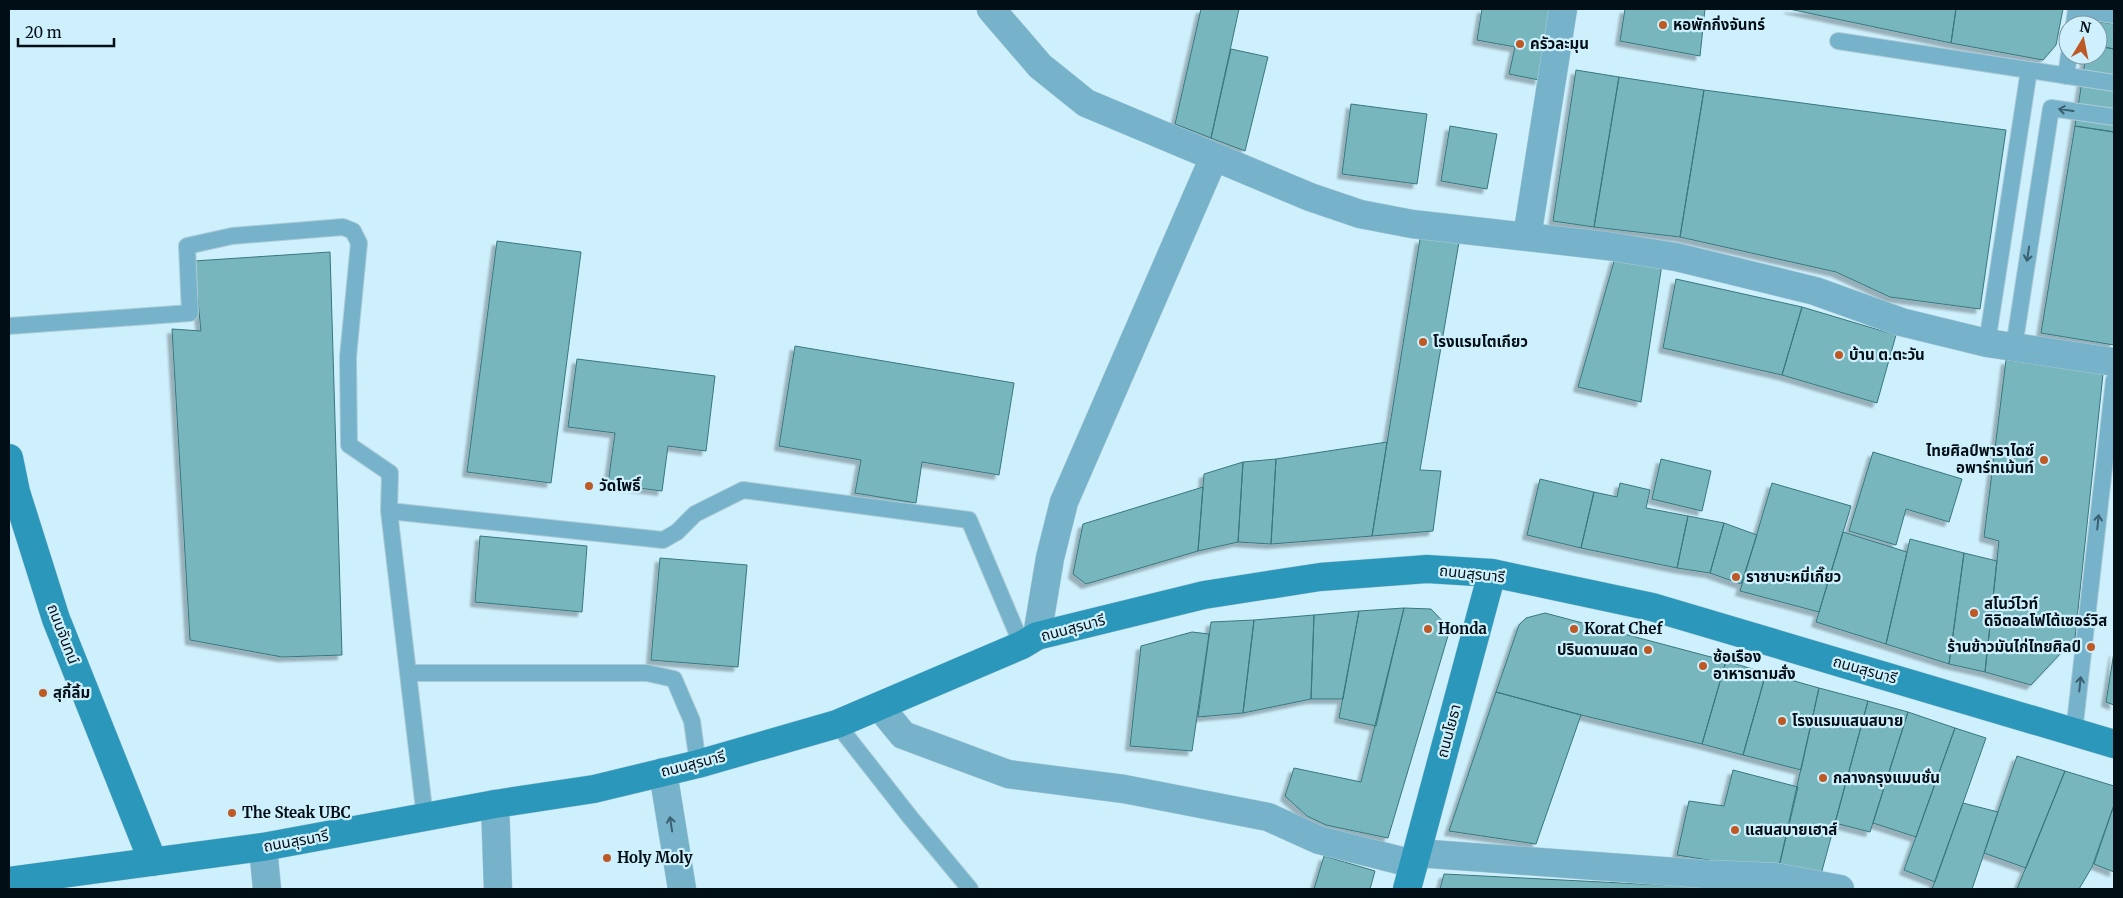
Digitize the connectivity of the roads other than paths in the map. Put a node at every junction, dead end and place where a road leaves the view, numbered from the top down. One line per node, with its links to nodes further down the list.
1 (1563, 9): 12 (street)
2 (2076, 9): 4 (lane)
3 (999, 12): 11 (street)
4 (2114, 15)
5 (1838, 41): 7 (lane)
6 (2068, 65): 8 (lane)
7 (2029, 70): 8 (lane); 14 (lane)
8 (2066, 76): 9 (lane)
9 (2114, 83)
10 (2114, 116): 15 (lane, one-way to 15)
11 (1214, 158): 12 (street); 22 (street)
12 (1527, 237): 14 (street)
13 (9, 326): 20 (lane)
14 (1987, 343): 15 (street)
15 (2014, 347): 16 (street)
16 (2114, 362)
17 (2114, 380): 26 (lane, one-way to 17)
18 (9, 458): 19 (main road, ถนนจันทน์)
19 (12, 492): 33 (main road, ถนนจันทน์)
20 (389, 511): 22 (lane); 23 (lane)
21 (1492, 574): 22 (main road, ถนนสุรนารี); 26 (main road, ถนนสุรนารี); 34 (main road, ถนนโยธา)
22 (1030, 641): 24 (main road, ถนนสุรนารี)
23 (408, 673): 28 (lane); 31 (lane)
24 (880, 707): 25 (main road, ถนนสุรนารี); 34 (street)
25 (837, 724): 28 (main road, ถนนสุรนารี); 39 (lane)
26 (2074, 732): 27 (main road, ถนนสุรนารี)
27 (2114, 744)
28 (698, 764): 29 (main road, ถนนสุรนารี)
29 (663, 772): 30 (main road, ถนนสุรนารี); 38 (street, one-way to 29)
30 (495, 804): 31 (main road, ถนนสุรนารี); 37 (street)
31 (425, 818): 32 (main road, ถนนสุรนารี)
32 (263, 847): 33 (main road, ถนนสุรนารี); 36 (street)
33 (153, 862): 35 (main road, ถนนสุรนารี)
34 (1413, 869): 40 (street)
35 (9, 882)
36 (267, 889)
37 (498, 889)
38 (682, 889)
39 (970, 889)
40 (1840, 889)

